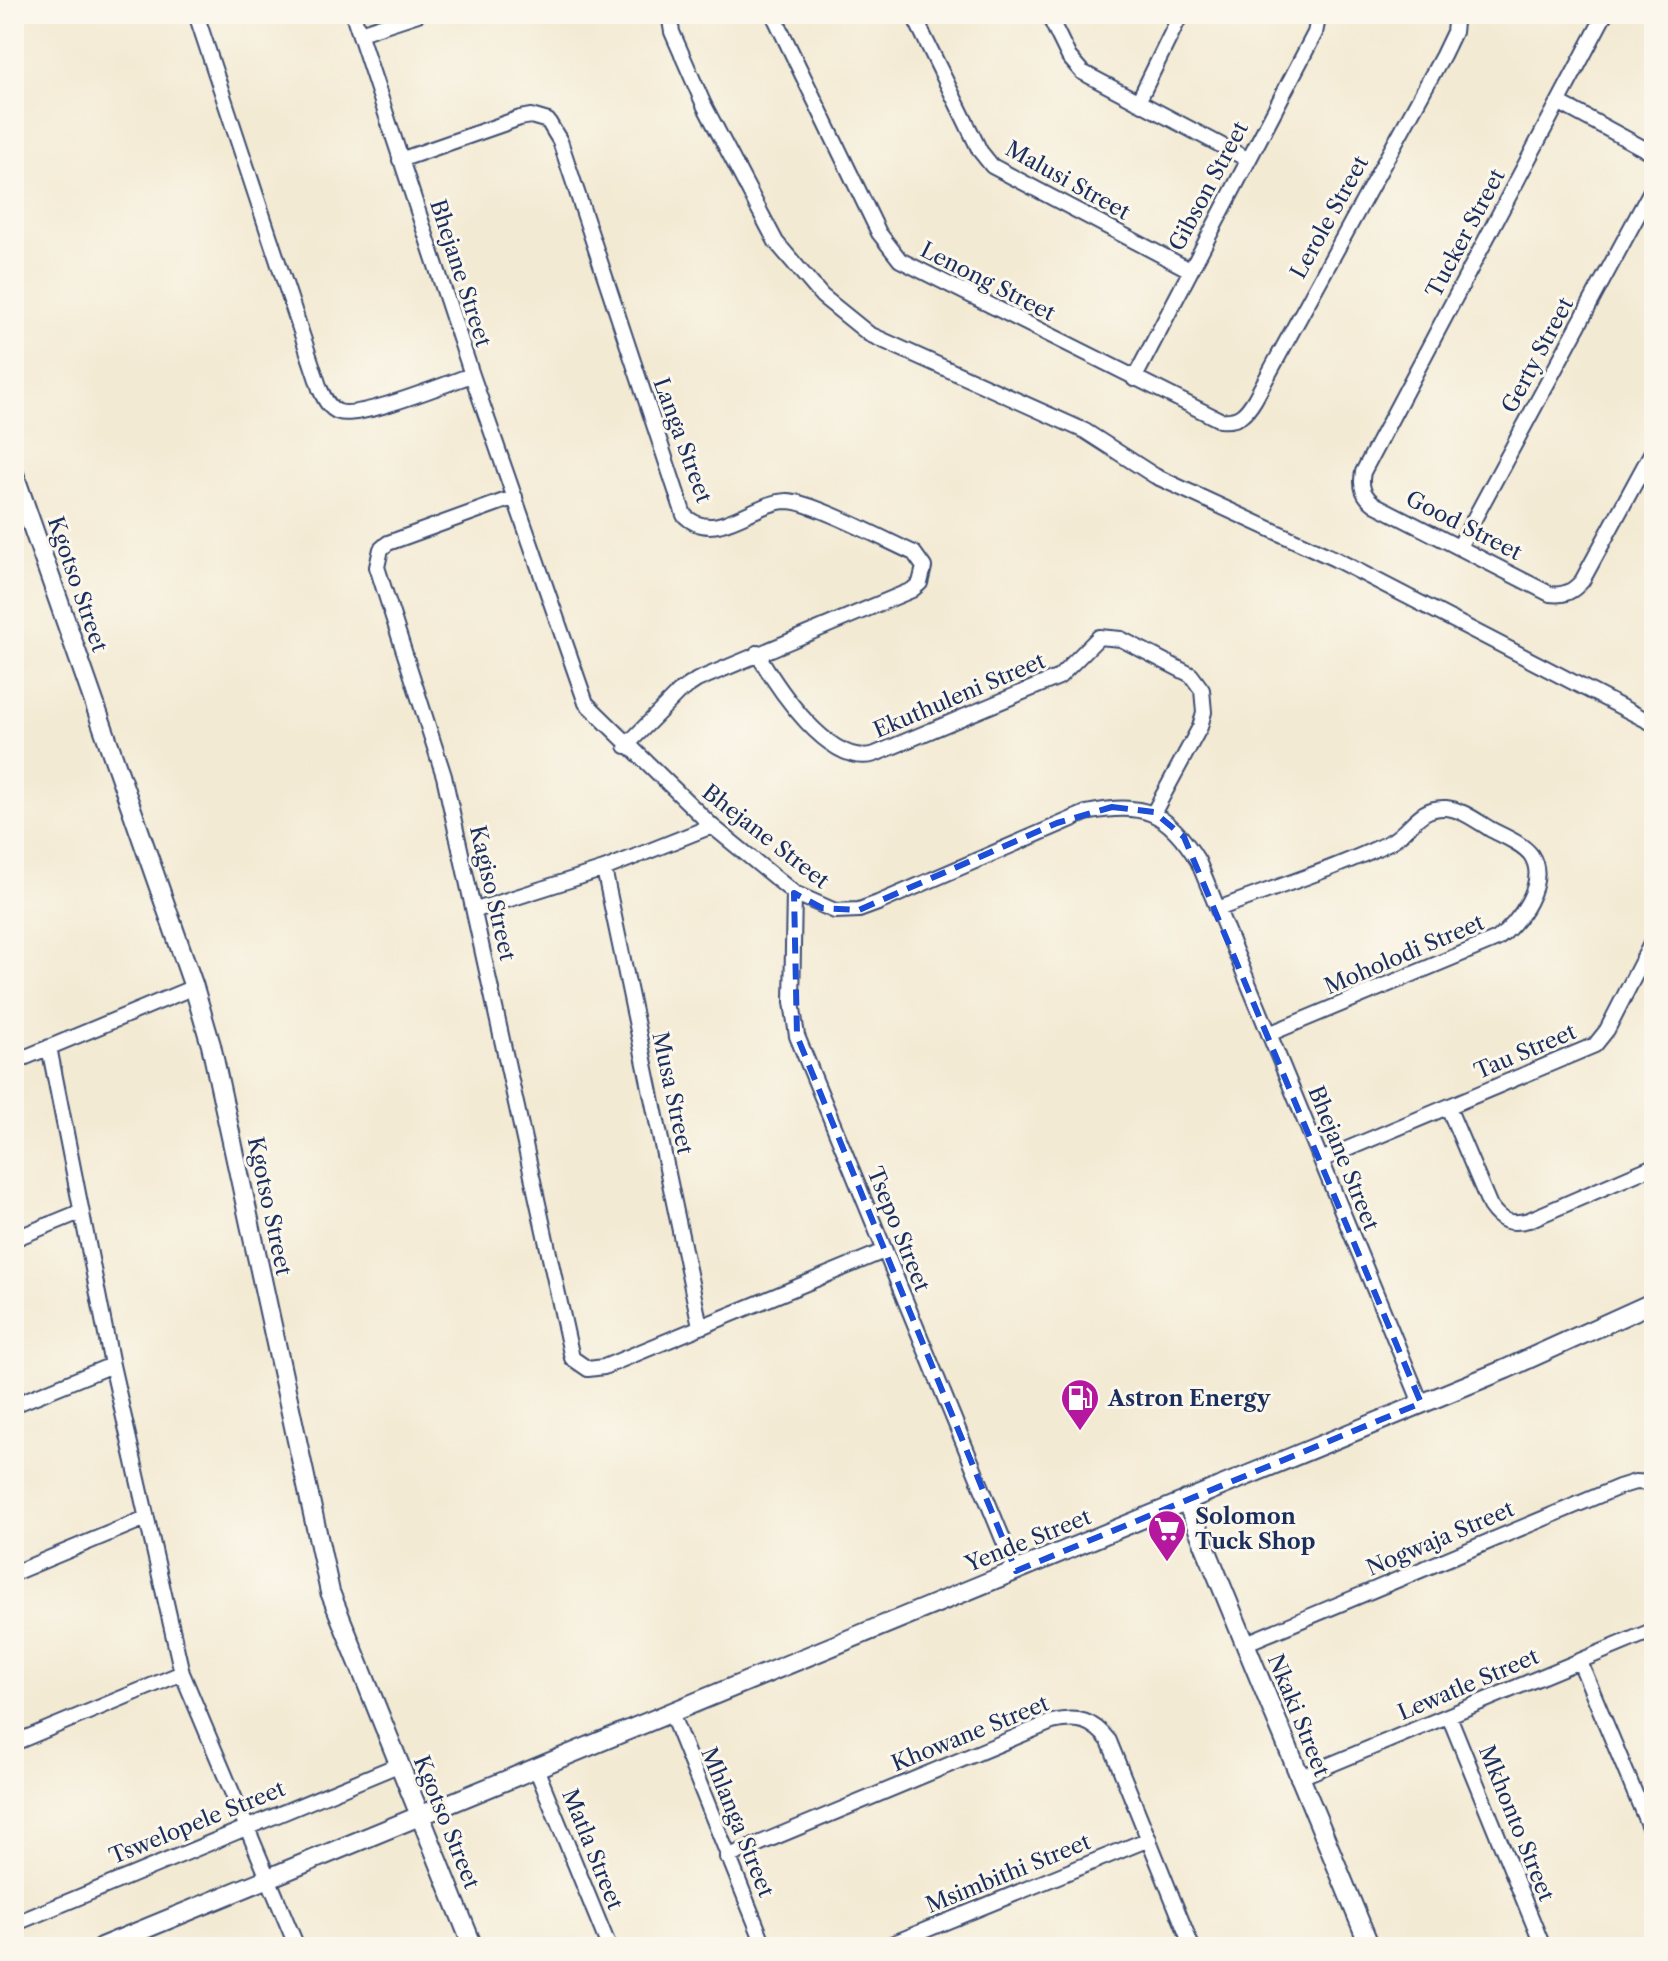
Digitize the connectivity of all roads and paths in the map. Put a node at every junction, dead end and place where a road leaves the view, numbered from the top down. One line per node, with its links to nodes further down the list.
1 (196, 14): 20 (street)
2 (353, 14): 12 (street, Bhejane Street)
3 (418, 14): 12 (street)
4 (669, 14): 29 (street)
5 (913, 14): 19 (street, Malusi Street)
6 (1048, 14): 13 (street)
7 (1181, 14): 13 (street)
8 (1319, 14): 16 (street, Gibson Street)
9 (1456, 14): 22 (street, Lerole Street)
10 (1605, 14): 14 (street, Tucker Street)
11 (777, 15): 21 (street, Lenong Street)
12 (360, 33): 17 (street, Bhejane Street)
13 (1138, 102): 16 (street)
14 (1560, 103): 15 (street); 24 (street, Tucker Street)
15 (1654, 154)
16 (1247, 159): 19 (street, Gibson Street)
17 (400, 160): 20 (street, Bhejane Street); 28 (street, Langa Street)
18 (1654, 185): 27 (street, Gerty Street)
19 (1188, 269): 21 (street, Gibson Street)
20 (472, 375): 26 (street, Bhejane Street)
21 (1134, 379): 22 (street, Lenong Street)
22 (1220, 420)
23 (1654, 448): 27 (street, Good Street)
24 (1363, 472): 27 (street, Good Street)
25 (15, 478): 38 (street, Kgotso Street)
26 (515, 497): 30 (street, Bhejane Street); 36 (street, Kagiso Street)
27 (1459, 547)
28 (757, 653): 30 (street, Langa Street); 31 (street, Ekuthuleni Street)
29 (1654, 724)
30 (626, 746): 32 (street, Bhejane Street)
31 (1154, 812): 34 (street, Bhejane Street); 35 (street, Bhejane Street)
32 (712, 826): 33 (street); 34 (street, Bhejane Street)
33 (604, 869): 36 (street); 49 (street, Musa Street)
34 (794, 893): 47 (street, Tsepo Street)
35 (1218, 909): 39 (street, Bhejane Street); 39 (street, Moholodi Street)
36 (476, 910): 49 (street, Kagiso Street)
37 (1654, 938): 42 (street, Tau Street)
38 (194, 987): 40 (street); 65 (street, Kgotso Street)
39 (1269, 1034): 43 (street, Bhejane Street)
40 (49, 1047): 41 (street); 45 (street)
41 (14, 1062)
42 (1448, 1107): 43 (street, Tau Street); 44 (street)
43 (1321, 1160): 51 (street, Bhejane Street)
44 (1654, 1166)
45 (80, 1212): 46 (street); 50 (street)
46 (14, 1239)
47 (884, 1251): 49 (street); 56 (street, Tsepo Street)
48 (1654, 1302): 51 (street, Yende Street)
49 (700, 1326)
50 (112, 1365): 52 (street); 55 (street)
51 (1421, 1403): 54 (street, Yende Street)
52 (14, 1405)
53 (1654, 1483): 59 (street, Nogwaja Street)
54 (1186, 1500): 56 (street, Yende Street); 59 (street, Nkaki Street)
55 (146, 1518): 57 (street); 61 (street)
56 (1016, 1571): 62 (street, Yende Street)
57 (14, 1573)
58 (1654, 1630): 60 (street, Lewatle Street)
59 (1244, 1644): 67 (street, Nkaki Street)
60 (1580, 1662): 63 (street, Lewatle Street); 71 (street)
61 (182, 1673): 64 (street); 69 (street)
62 (671, 1713): 66 (street, Yende Street); 72 (street, Mhlanga Street)
63 (1449, 1716): 67 (street, Lewatle Street); 83 (street, Mkhonto Street)
64 (14, 1743)
65 (398, 1765): 68 (street, Kgotso Street); 69 (street, Tswelopele Street)
66 (536, 1768): 68 (street, Yende Street); 78 (street, Matla Street)
67 (1298, 1778): 82 (street, Nkaki Street)
68 (418, 1816): 73 (street); 77 (street, Kgotso Street)
69 (246, 1828): 73 (street); 74 (street, Tswelopele Street)
70 (1149, 1839): 72 (street, Khowane Street); 80 (street, Msimbithi Street); 81 (street, Khowane Street)
71 (1654, 1839)
72 (727, 1857): 79 (street, Mhlanga Street)
73 (268, 1879): 75 (street); 76 (street)
74 (14, 1924)
75 (101, 1947)
76 (297, 1947)
77 (473, 1947)
78 (609, 1947)
79 (765, 1947)
80 (884, 1947)
81 (1192, 1947)
82 (1370, 1947)
83 (1543, 1947)

